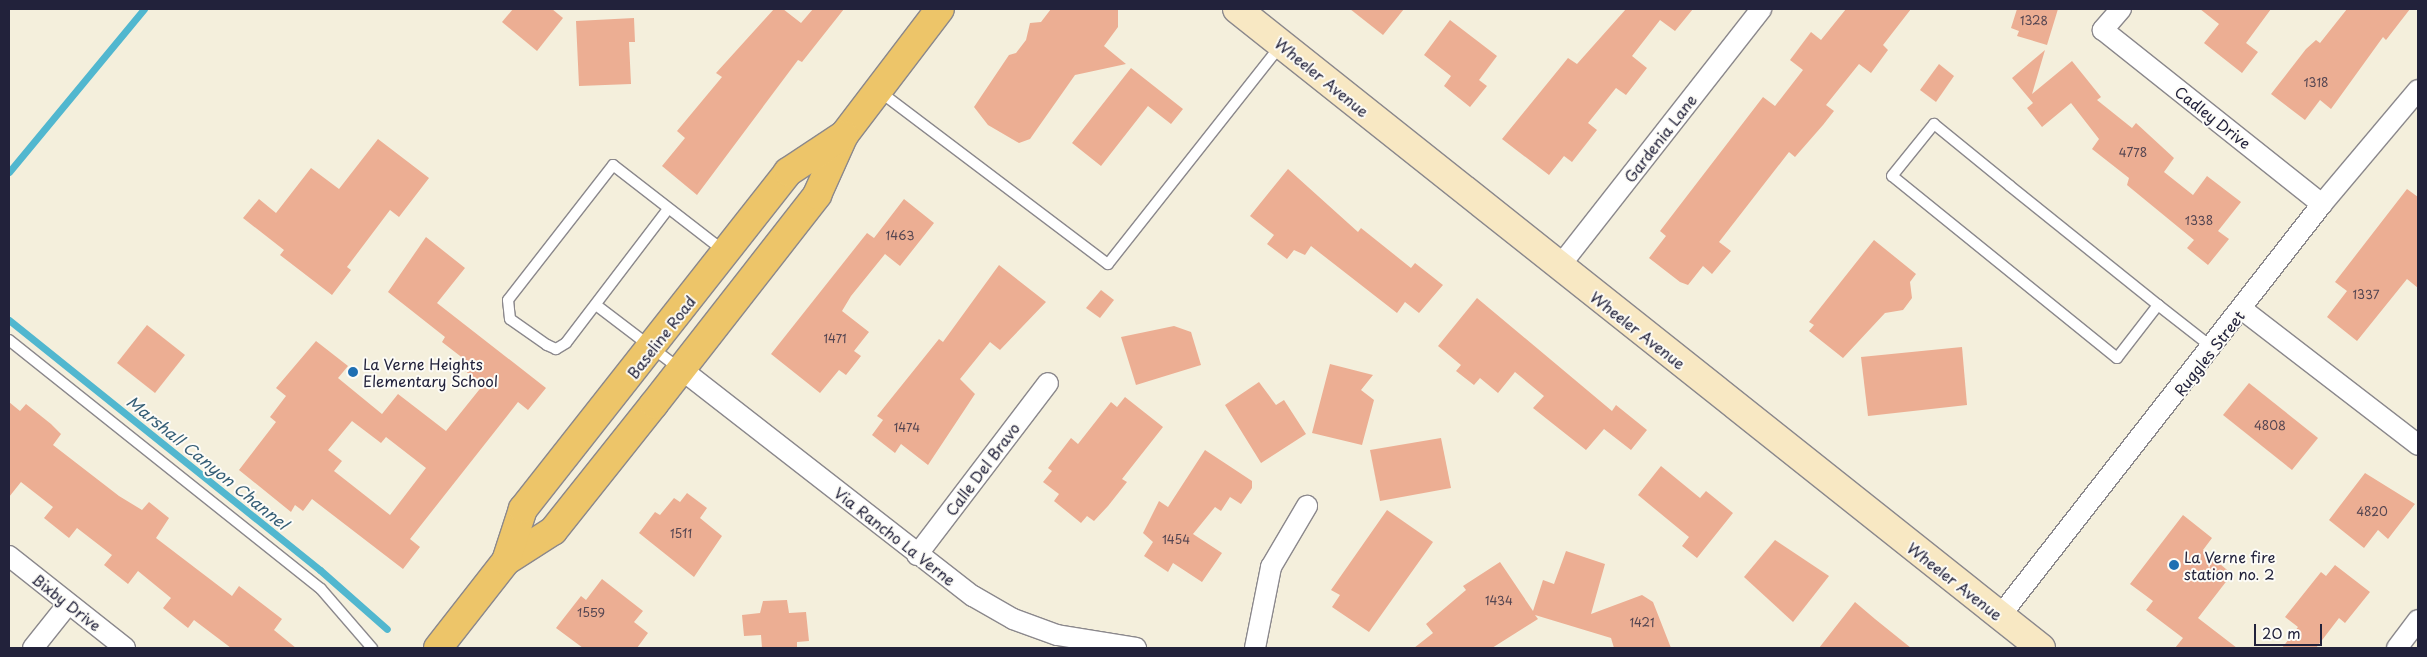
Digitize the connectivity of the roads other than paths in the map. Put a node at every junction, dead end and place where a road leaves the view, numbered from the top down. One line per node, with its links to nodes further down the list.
1 (940, 9): 6 (main road, Baseline Road)
2 (1237, 9): 5 (main road, Wheeler Avenue)
3 (1761, 9): 12 (street, Gardenia Lane)
4 (2121, 9): 9 (street, Cadley Drive)
5 (1282, 44): 6 (lane); 12 (main road, Wheeler Avenue)
6 (878, 90): 8 (main road, Baseline Road)
7 (2418, 90): 9 (street, Ruggles Street)
8 (844, 135): 11 (main road, Baseline Road); 19 (main road, Baseline Road)
9 (2322, 204): 15 (street, Ruggles Street)
10 (668, 208): 11 (lane); 13 (lane); 13 (lane)
11 (726, 253): 17 (main road, Baseline Road)
12 (1559, 267): 27 (main road, Wheeler Avenue)
13 (596, 305): 17 (lane)
14 (2158, 305): 14 (lane); 18 (lane)
15 (2243, 310): 18 (street, Ruggles Street); 21 (street)
16 (9, 340): 32 (lane)
17 (652, 348): 19 (lane); 25 (main road, Baseline Road)
18 (2212, 348): 27 (street, Ruggles Street)
19 (680, 369): 23 (street, Via Rancho La Verne); 25 (main road, Baseline Road)
20 (1048, 383): 23 (street, Calle Del Bravo)
21 (2418, 445)
22 (1307, 506): 35 (street)
23 (917, 555): 29 (street, Via Rancho La Verne)
24 (9, 556): 26 (street, Bixby Drive)
25 (506, 561): 33 (main road, Baseline Road)
26 (68, 604): 30 (street); 31 (street, Bixby Drive)
27 (2000, 616): 36 (main road, Wheeler Avenue)
28 (2418, 620): 37 (street)
29 (1106, 647): 34 (street, Via Rancho La Verne)
30 (33, 648)
31 (125, 648)
32 (372, 648)
33 (438, 648)
34 (1136, 648)
35 (1255, 648)
36 (2041, 648)
37 (2396, 648)

